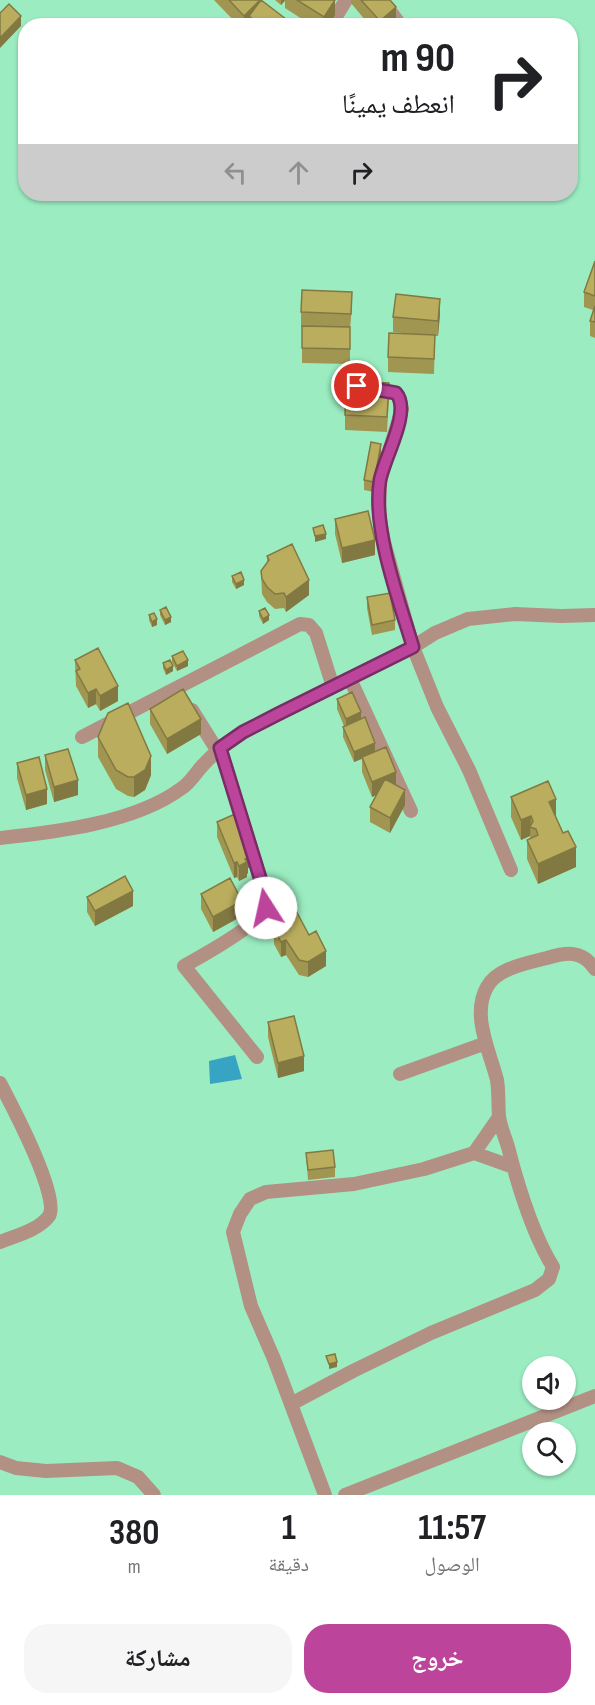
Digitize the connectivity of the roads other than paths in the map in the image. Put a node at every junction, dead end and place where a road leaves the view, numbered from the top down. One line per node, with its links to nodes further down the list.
1 (382, 0): 2 (street)
2 (395, 18)
3 (357, 386): 5 (street)
4 (595, 615): 5 (street)
5 (413, 647): 6 (street); 13 (street)
6 (350, 679): 8 (street); 11 (street)
7 (180, 687): 8 (street); 9 (street); 10 (street)
8 (333, 687): 10 (street)
9 (82, 737)
10 (219, 749): 12 (street); 16 (street)
11 (411, 812)
12 (0, 838)
13 (511, 870)
14 (595, 969): 15 (street)
15 (486, 1043): 17 (street); 19 (street)
16 (258, 1057)
17 (400, 1074)
18 (0, 1083): 22 (street)
19 (499, 1117): 20 (street); 21 (street)
20 (474, 1153): 21 (street); 24 (street)
21 (513, 1167): 24 (street)
22 (0, 1242)
23 (595, 1396): 28 (street)
24 (291, 1404): 27 (street)
25 (0, 1462): 26 (street)
26 (154, 1495)
27 (325, 1495)
28 (345, 1495)

